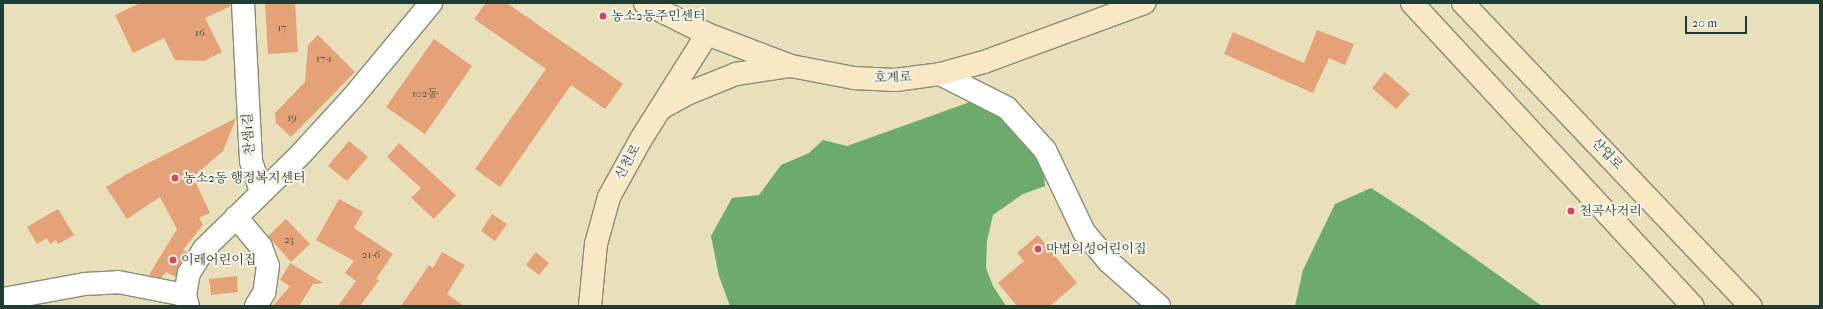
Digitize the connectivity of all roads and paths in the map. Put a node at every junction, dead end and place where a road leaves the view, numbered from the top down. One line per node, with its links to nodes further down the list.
1 (243, 3): 11 (street, 찬샘1길)
2 (431, 3): 11 (street)
3 (645, 3): 7 (street, 호계로)
4 (1144, 3): 9 (street, 호계로)
5 (1412, 3): 18 (street)
6 (1463, 3): 19 (street, 산업로)
7 (706, 34): 8 (street, 호계로); 10 (street, 신천로)
8 (791, 66): 9 (street, 호계로); 10 (street)
9 (940, 74): 17 (street)
10 (659, 110): 16 (street, 신천로)
11 (261, 192): 12 (street)
12 (236, 217): 14 (street); 15 (street)
13 (3, 299): 14 (street)
14 (187, 301)
15 (256, 306)
16 (590, 306)
17 (1158, 306)
18 (1693, 306)
19 (1751, 306)

